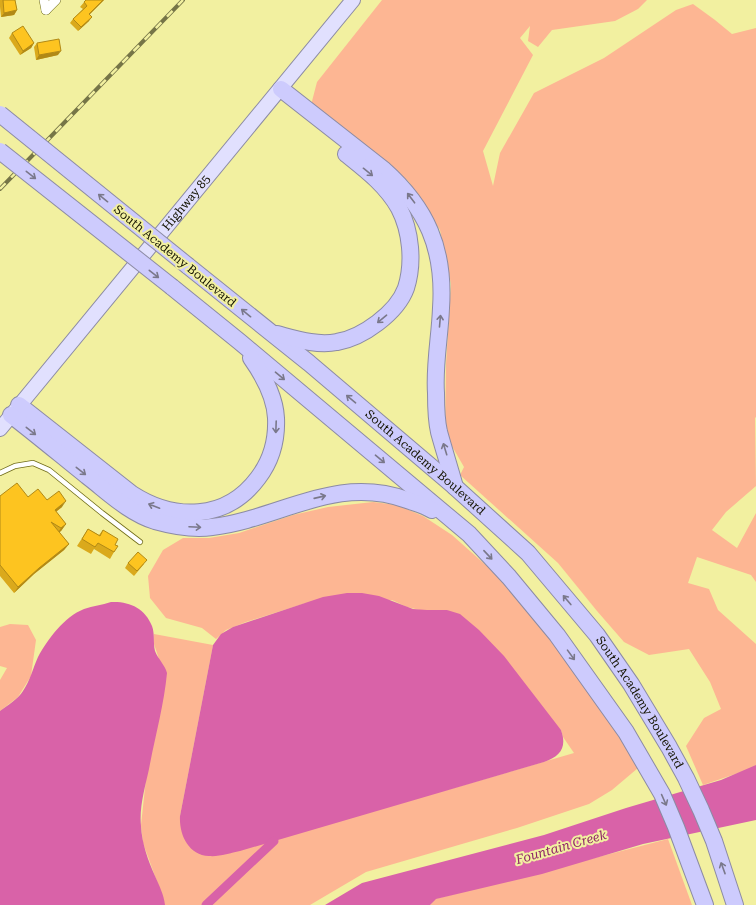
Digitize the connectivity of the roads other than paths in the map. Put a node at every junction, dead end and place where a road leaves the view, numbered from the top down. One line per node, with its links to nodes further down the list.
1 (44, 0): 2 (street)
2 (56, 0)
3 (353, 0): 4 (main road, Highway 85)
4 (278, 93): 7 (highway, one-way to 7); 9 (main road, Highway 85); 12 (highway, one-way to 4)
5 (0, 114): 7 (highway, South Academy Boulevard, one-way to 5, bridge)
6 (0, 151): 8 (highway, one-way to 8, bridge)
7 (271, 333): 12 (highway, South Academy Boulevard, one-way to 7)
8 (240, 342): 9 (highway, one-way to 9); 13 (highway, one-way to 13)
9 (15, 410): 10 (main road, Highway 85); 13 (highway, one-way to 13)
10 (0, 429)
11 (0, 473): 14 (lane)
12 (454, 487): 16 (highway, South Academy Boulevard, one-way to 12)
13 (469, 534): 15 (highway, one-way to 15)
14 (140, 542)
15 (705, 905)
16 (735, 905)

